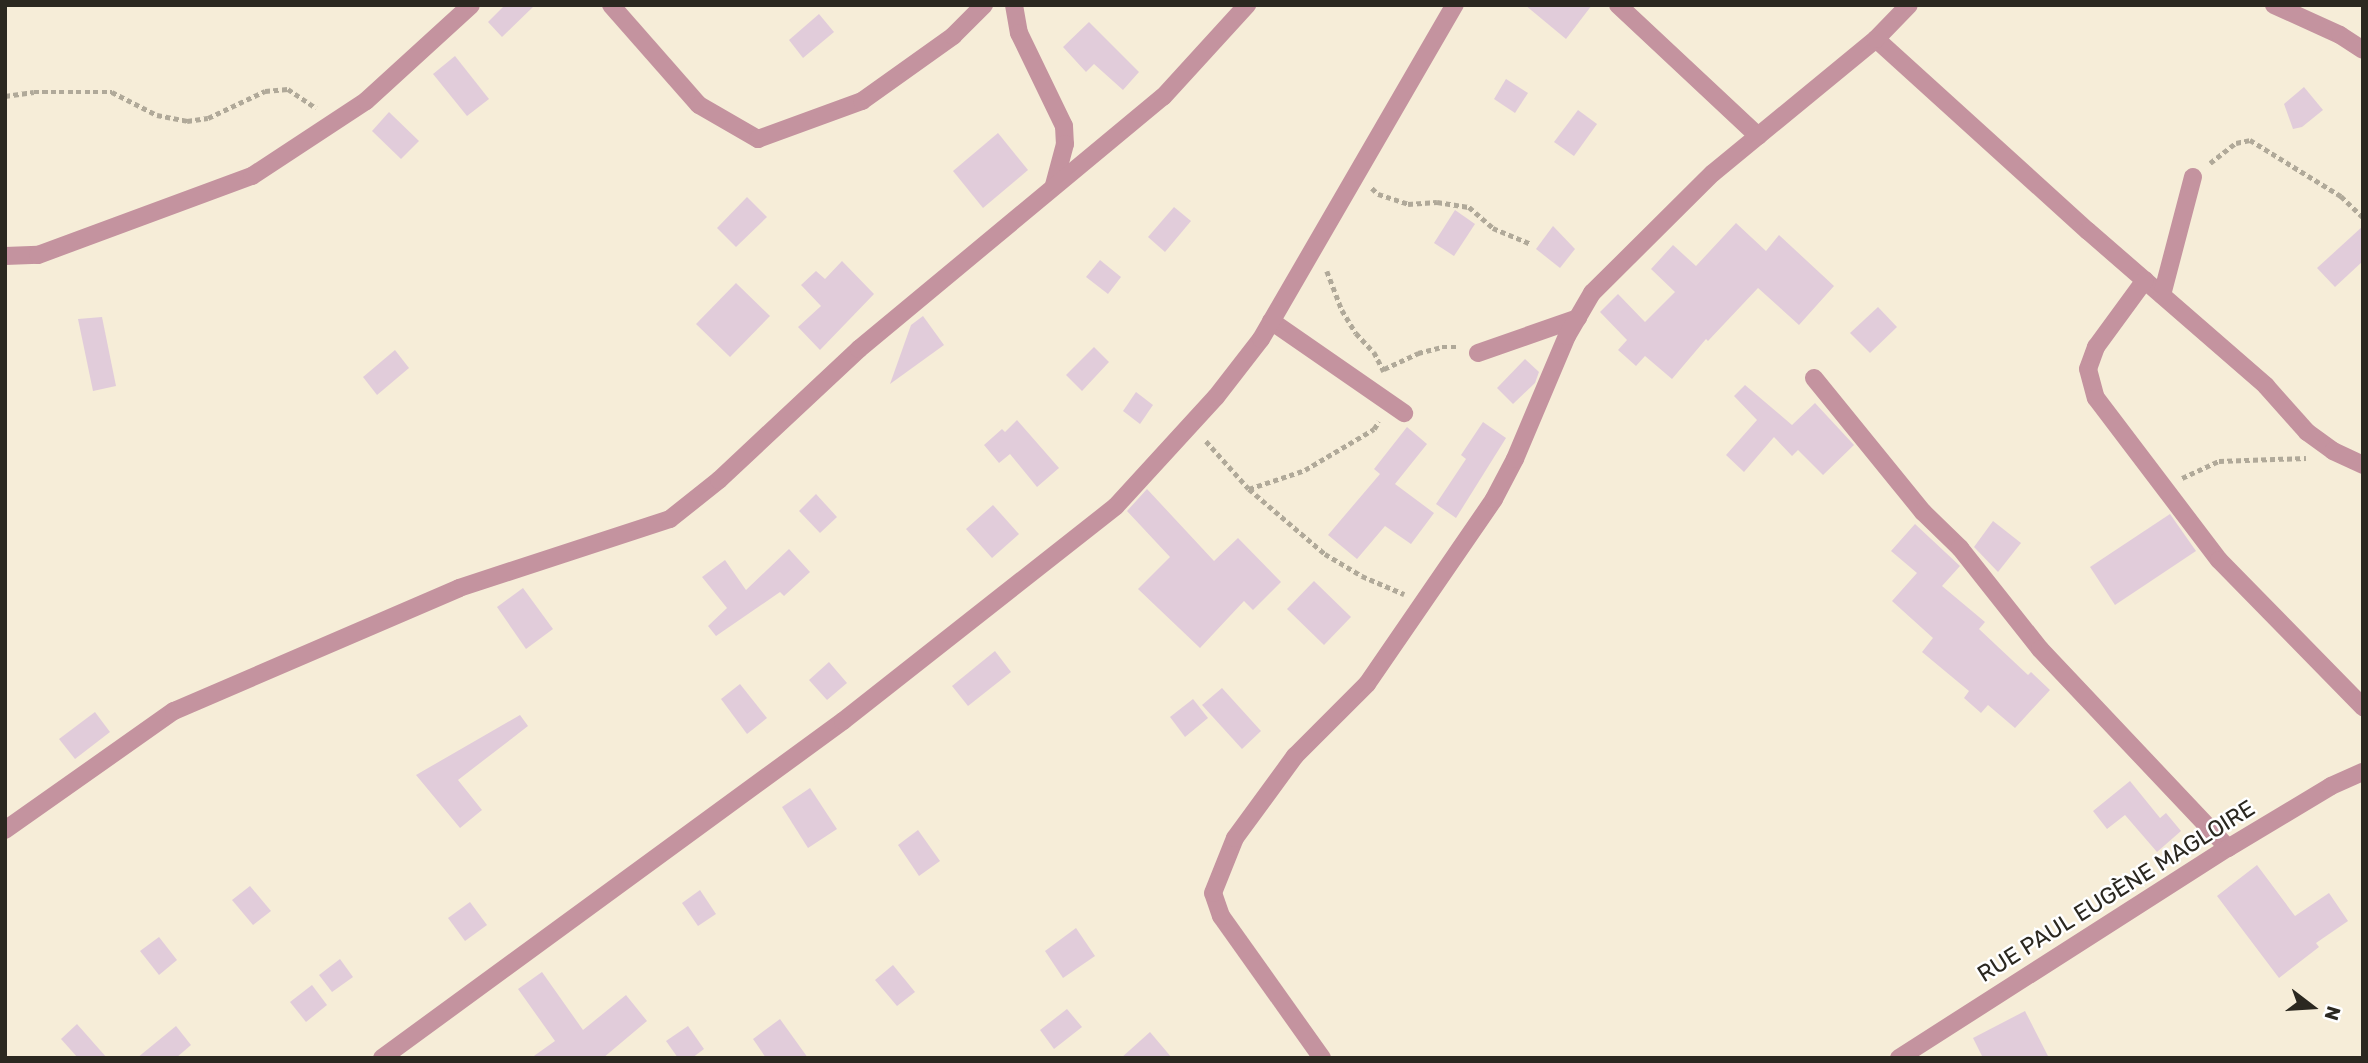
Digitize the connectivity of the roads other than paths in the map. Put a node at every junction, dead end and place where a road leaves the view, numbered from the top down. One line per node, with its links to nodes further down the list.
1 (471, 5): 15 (street)
2 (611, 5): 3 (street)
3 (984, 5)
4 (1014, 5): 14 (street)
5 (1247, 5): 14 (street)
6 (1455, 5): 19 (street)
7 (1618, 5): 12 (street)
8 (1909, 5): 10 (street)
9 (2274, 5): 11 (street)
10 (1876, 39): 12 (street); 16 (street)
11 (2363, 50)
12 (1758, 136): 18 (street)
13 (2193, 177): 17 (street)
14 (1054, 185): 26 (street)
15 (5, 256)
16 (2145, 280): 17 (street); 24 (street)
17 (2162, 295): 23 (street)
18 (1578, 318): 20 (street); 29 (street)
19 (1271, 321): 22 (street); 28 (street)
20 (1478, 354)
21 (1814, 378): 27 (street)
22 (1404, 413)
23 (2363, 465)
24 (2363, 707)
25 (2363, 772): 27 (street, RUE PAUL EUGÈNE MAGLOIRE)
26 (5, 830)
27 (2228, 848): 30 (street, RUE PAUL EUGÈNE MAGLOIRE)
28 (382, 1058)
29 (1321, 1058)
30 (1899, 1058)

